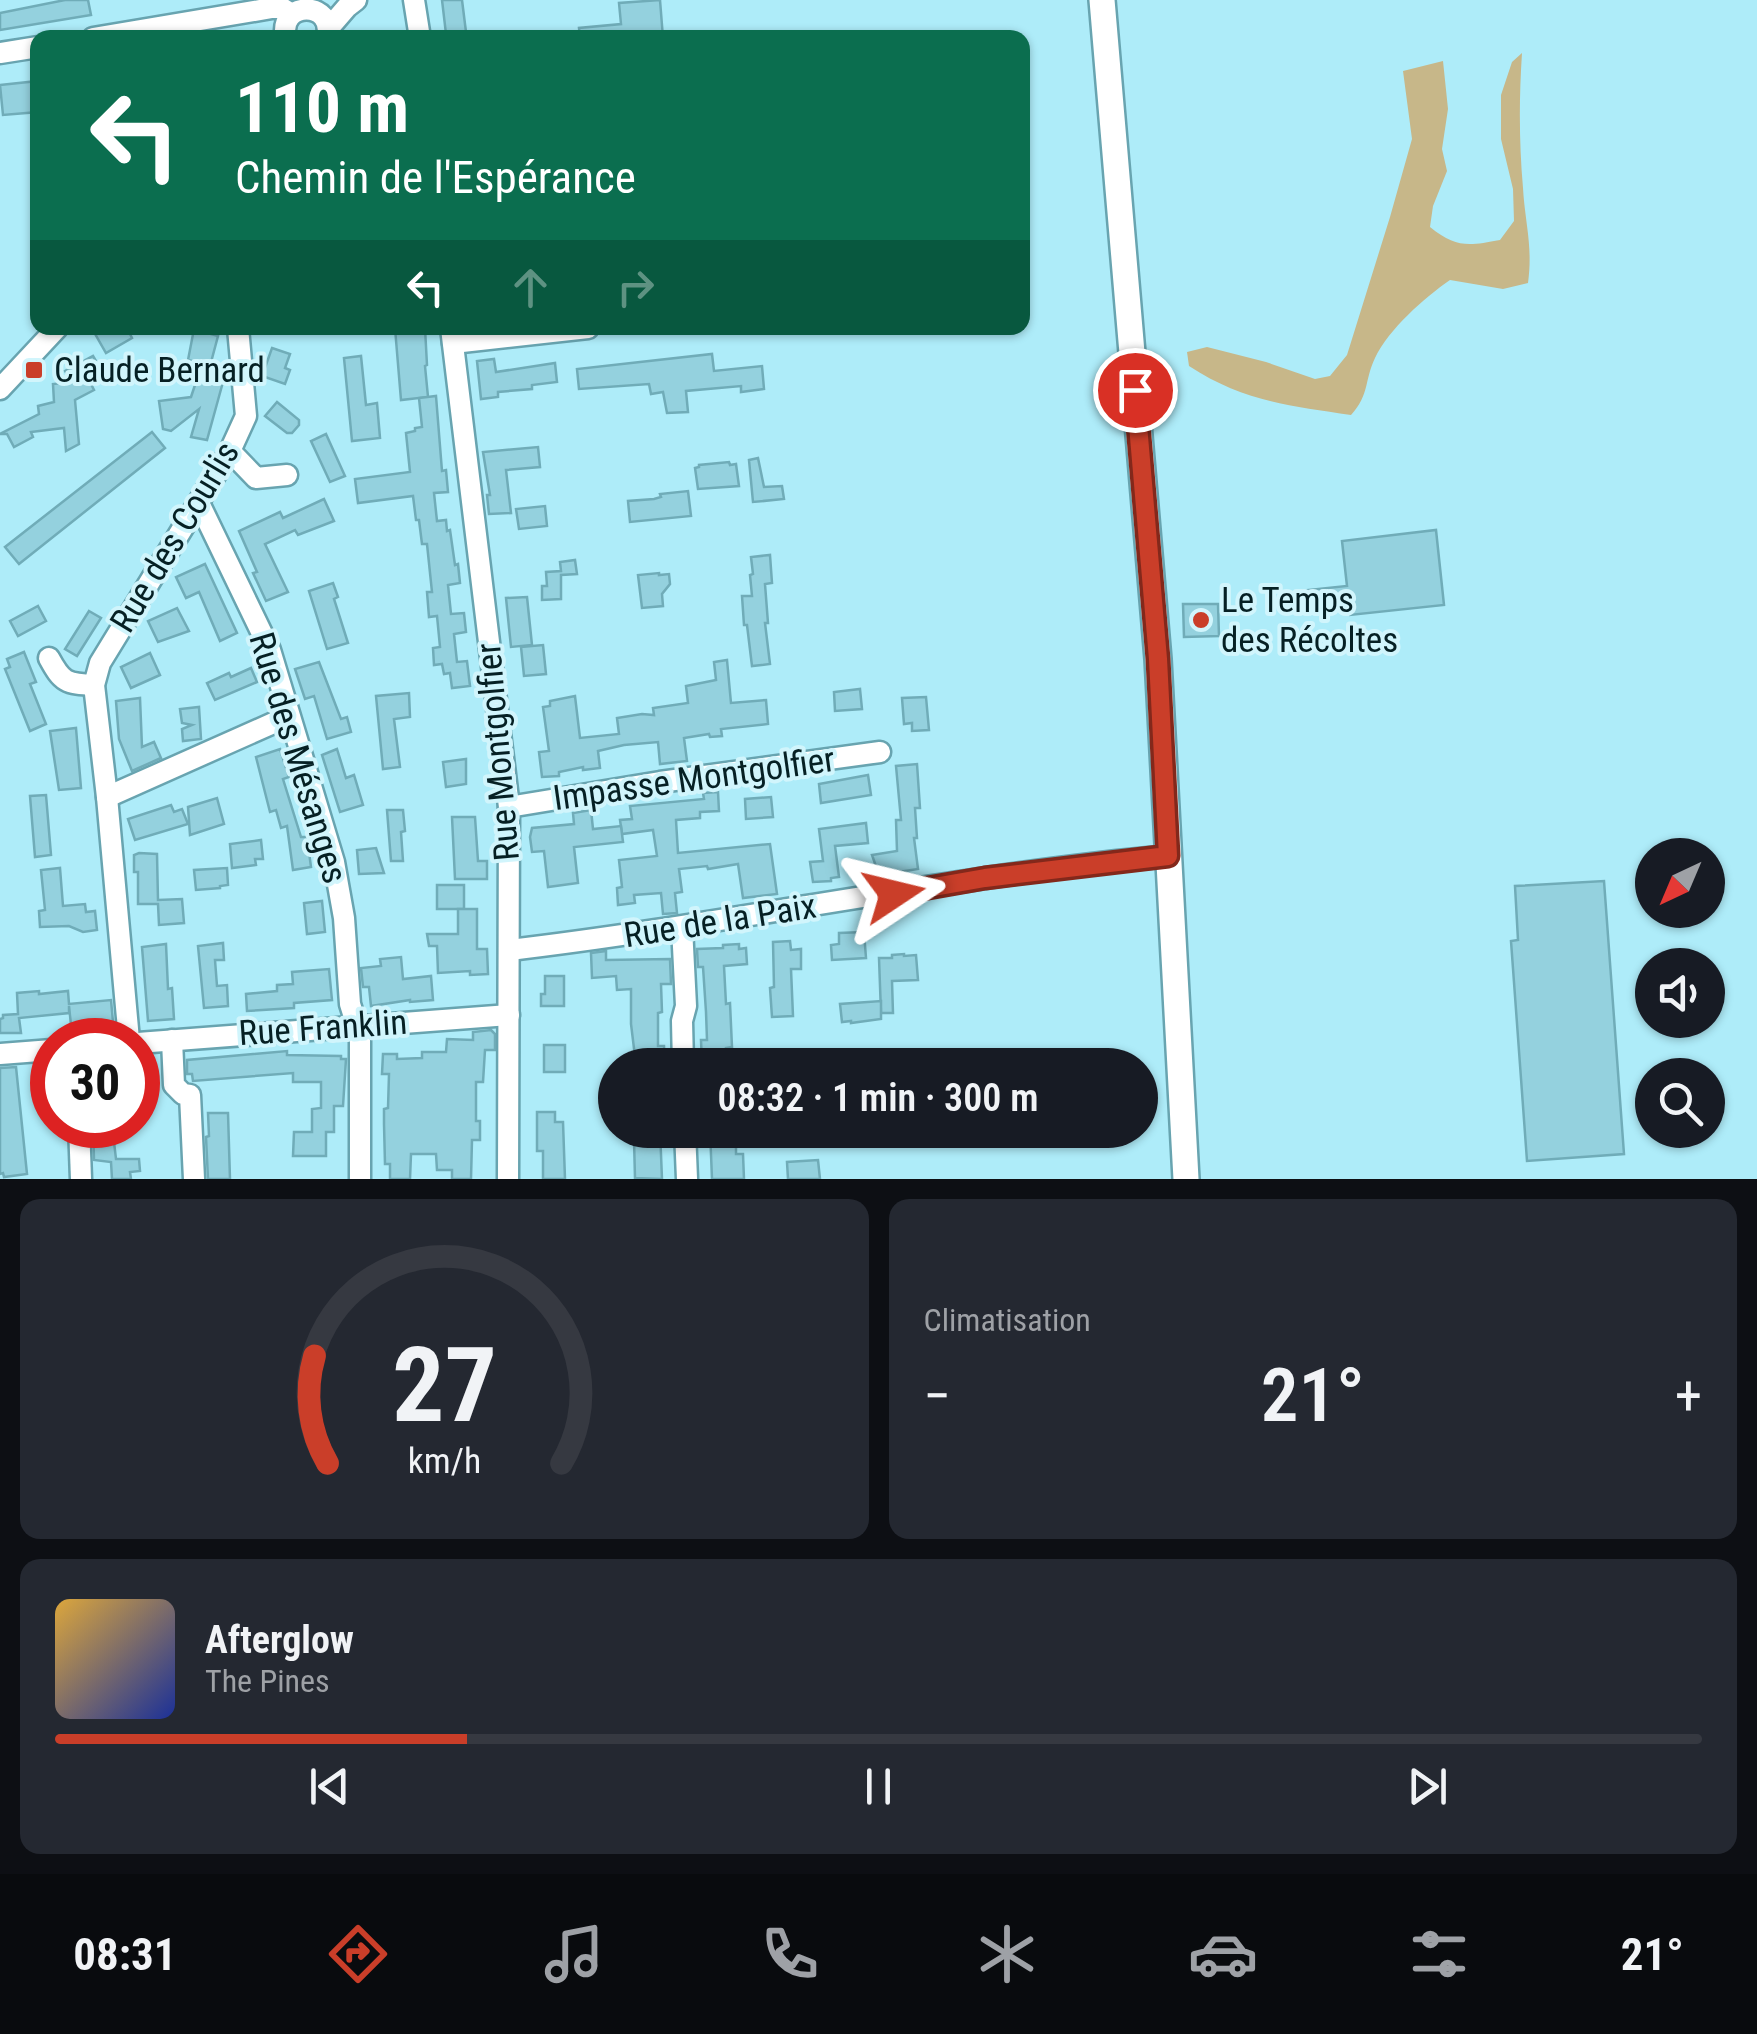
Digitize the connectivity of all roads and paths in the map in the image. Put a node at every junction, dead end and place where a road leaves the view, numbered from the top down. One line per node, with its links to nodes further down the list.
1 (356, 0): 9 (street)
2 (414, 0): 10 (street)
3 (1102, 0): 26 (street)
4 (318, 4): 5 (street); 8 (street)
5 (290, 13): 6 (street); 7 (street)
6 (140, 30)
7 (285, 30)
8 (327, 30)
9 (330, 30)
10 (419, 30)
11 (30, 48): 12 (street)
12 (0, 53)
13 (51, 335): 16 (street)
14 (239, 335): 17 (street, Rue des Courlis)
15 (452, 335): 25 (street, Rue Montgolfier)
16 (0, 390)
17 (230, 451): 18 (street); 19 (street, Rue des Courlis)
18 (287, 475)
19 (199, 503): 21 (street, Rue des Courlis); 22 (street, Rue des Mésanges)
20 (49, 658): 21 (street)
21 (94, 684): 24 (street)
22 (289, 716): 24 (street); 31 (street, Rue des Mésanges)
23 (880, 752): 25 (street, Impasse Montgolfier)
24 (108, 796): 30 (street)
25 (509, 807): 28 (street, Rue Montgolfier)
26 (1168, 856): 27 (street, Rue de la Paix); 44 (street)
27 (682, 927): 28 (street, Rue de la Paix); 34 (street)
28 (510, 950): 29 (street, Rue Montgolfier)
29 (510, 1015): 31 (street, Rue Franklin); 42 (street, Rue Montgolfier)
30 (127, 1018)
31 (358, 1024): 32 (street, Rue Franklin); 41 (street, Rue des Mésanges)
32 (172, 1040): 33 (street, Rue Franklin); 40 (street)
33 (160, 1041)
34 (683, 1048)
35 (30, 1052): 36 (street)
36 (0, 1054)
37 (80, 1148): 39 (street)
38 (686, 1148): 43 (street)
39 (81, 1179)
40 (194, 1179)
41 (360, 1179)
42 (508, 1179)
43 (687, 1179)
44 (1186, 1179)

